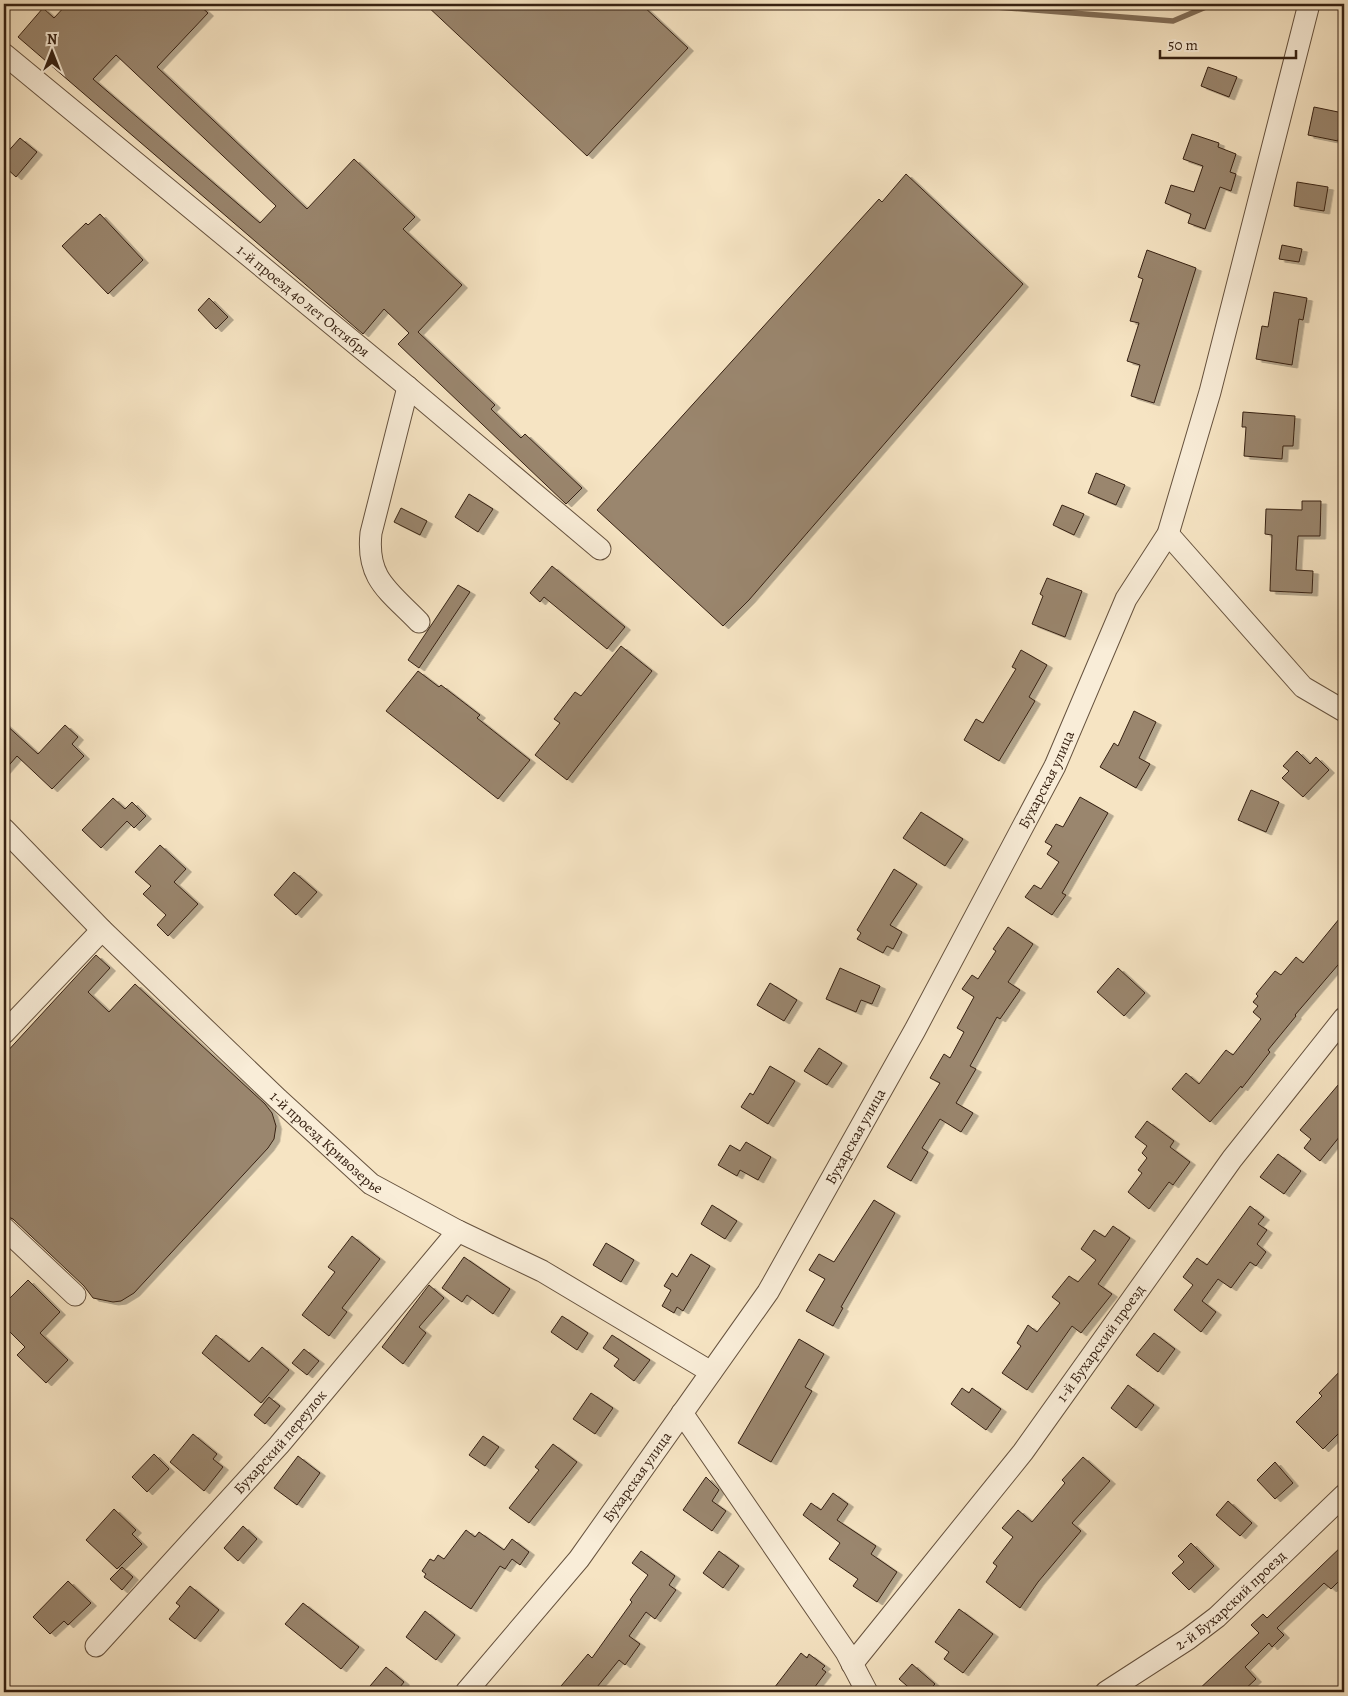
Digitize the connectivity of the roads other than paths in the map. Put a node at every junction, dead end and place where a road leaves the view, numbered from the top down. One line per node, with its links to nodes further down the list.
1 (1309, 4): 4 (street, Бухарская улица)
2 (4, 54): 3 (street, 1-й проезд 40 лет Октября)
3 (408, 387): 5 (street, 1-й проезд 40 лет Октября); 6 (street)
4 (1168, 534): 7 (street); 15 (street, Бухарская улица)
5 (600, 549)
6 (419, 622)
7 (1344, 711)
8 (4, 829): 9 (street, 1-й проезд Кривозерье)
9 (102, 930): 11 (street); 13 (street, 1-й проезд Кривозерье)
10 (1344, 1018): 19 (street, 1-й Бухарский проезд)
11 (4, 1033)
12 (4, 1228): 14 (street)
13 (458, 1231): 15 (street, 1-й проезд Кривозерье); 18 (street, Бухарский переулок)
14 (75, 1295)
15 (710, 1372): 16 (street, Бухарская улица)
16 (682, 1413): 19 (street); 21 (street, Бухарская улица)
17 (1344, 1495): 22 (street, 2-й Бухарский проезд)
18 (96, 1646)
19 (852, 1664): 20 (street)
20 (863, 1691)
21 (466, 1692)
22 (1106, 1692)

